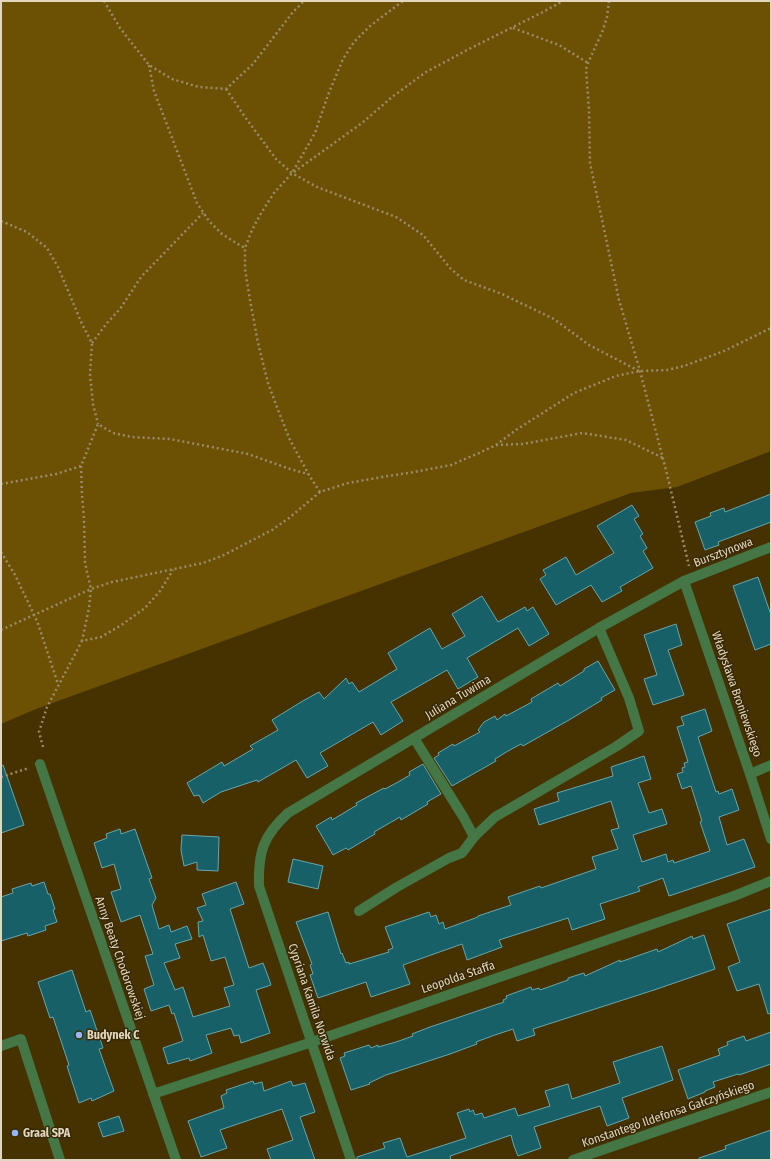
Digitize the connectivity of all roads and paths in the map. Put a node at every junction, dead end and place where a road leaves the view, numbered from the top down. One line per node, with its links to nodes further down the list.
1 (104, 1): 8 (path)
2 (304, 1): 9 (path)
3 (403, 1): 10 (path)
4 (563, 1): 6 (path)
5 (609, 1): 7 (path)
6 (513, 27): 7 (path); 10 (path)
7 (588, 63): 16 (path)
8 (149, 66): 9 (path); 11 (path)
9 (226, 89): 10 (path)
10 (292, 173): 13 (path); 16 (path)
11 (203, 213): 13 (path); 15 (path)
12 (1, 221): 15 (path)
13 (245, 248): 21 (path)
14 (771, 328): 16 (path)
15 (92, 343): 17 (path)
16 (640, 371): 18 (path); 19 (path)
17 (98, 424): 20 (path); 21 (path)
18 (496, 445): 19 (path); 23 (path)
19 (663, 459): 26 (path)
20 (81, 466): 22 (path); 29 (path)
21 (309, 475): 23 (path)
22 (1, 484)
23 (320, 492): 27 (path)
24 (771, 547): 28 (street, Bursztynowa)
25 (1, 552): 30 (path)
26 (689, 567)
27 (173, 570): 29 (path); 33 (path)
28 (684, 581): 31 (street, Juliana Tuwima); 39 (street, Władysława Broniewskiego)
29 (91, 589): 30 (path); 33 (path)
30 (34, 614): 32 (path); 34 (path)
31 (600, 628): 35 (street, Juliana Tuwima); 41 (street)
32 (1, 630)
33 (82, 641): 34 (path)
34 (58, 685): 36 (path)
35 (414, 738): 41 (street); 43 (street, Juliana Tuwima)
36 (43, 746)
37 (40, 764): 40 (path); 49 (street, Anny Beaty Chodorowskiej)
38 (771, 765): 39 (street)
39 (750, 774): 42 (street, Władysława Broniewskiego)
40 (1, 778)
41 (474, 837): 45 (street)
42 (771, 839)
43 (261, 852): 46 (street, Cypriana Kamila Norwida)
44 (771, 880): 46 (street, Leopolda Staffa)
45 (358, 911)
46 (312, 1042): 49 (street, Leopolda Staffa); 52 (street, Cypriana Kamila Norwida)
47 (1, 1046): 50 (street)
48 (771, 1092): 53 (street, Konstantego Ildefonsa Gałczyńskiego)
49 (152, 1094): 51 (street, Anny Beaty Chodorowskiej)
50 (60, 1160)
51 (176, 1160)
52 (351, 1160)
53 (573, 1160)

